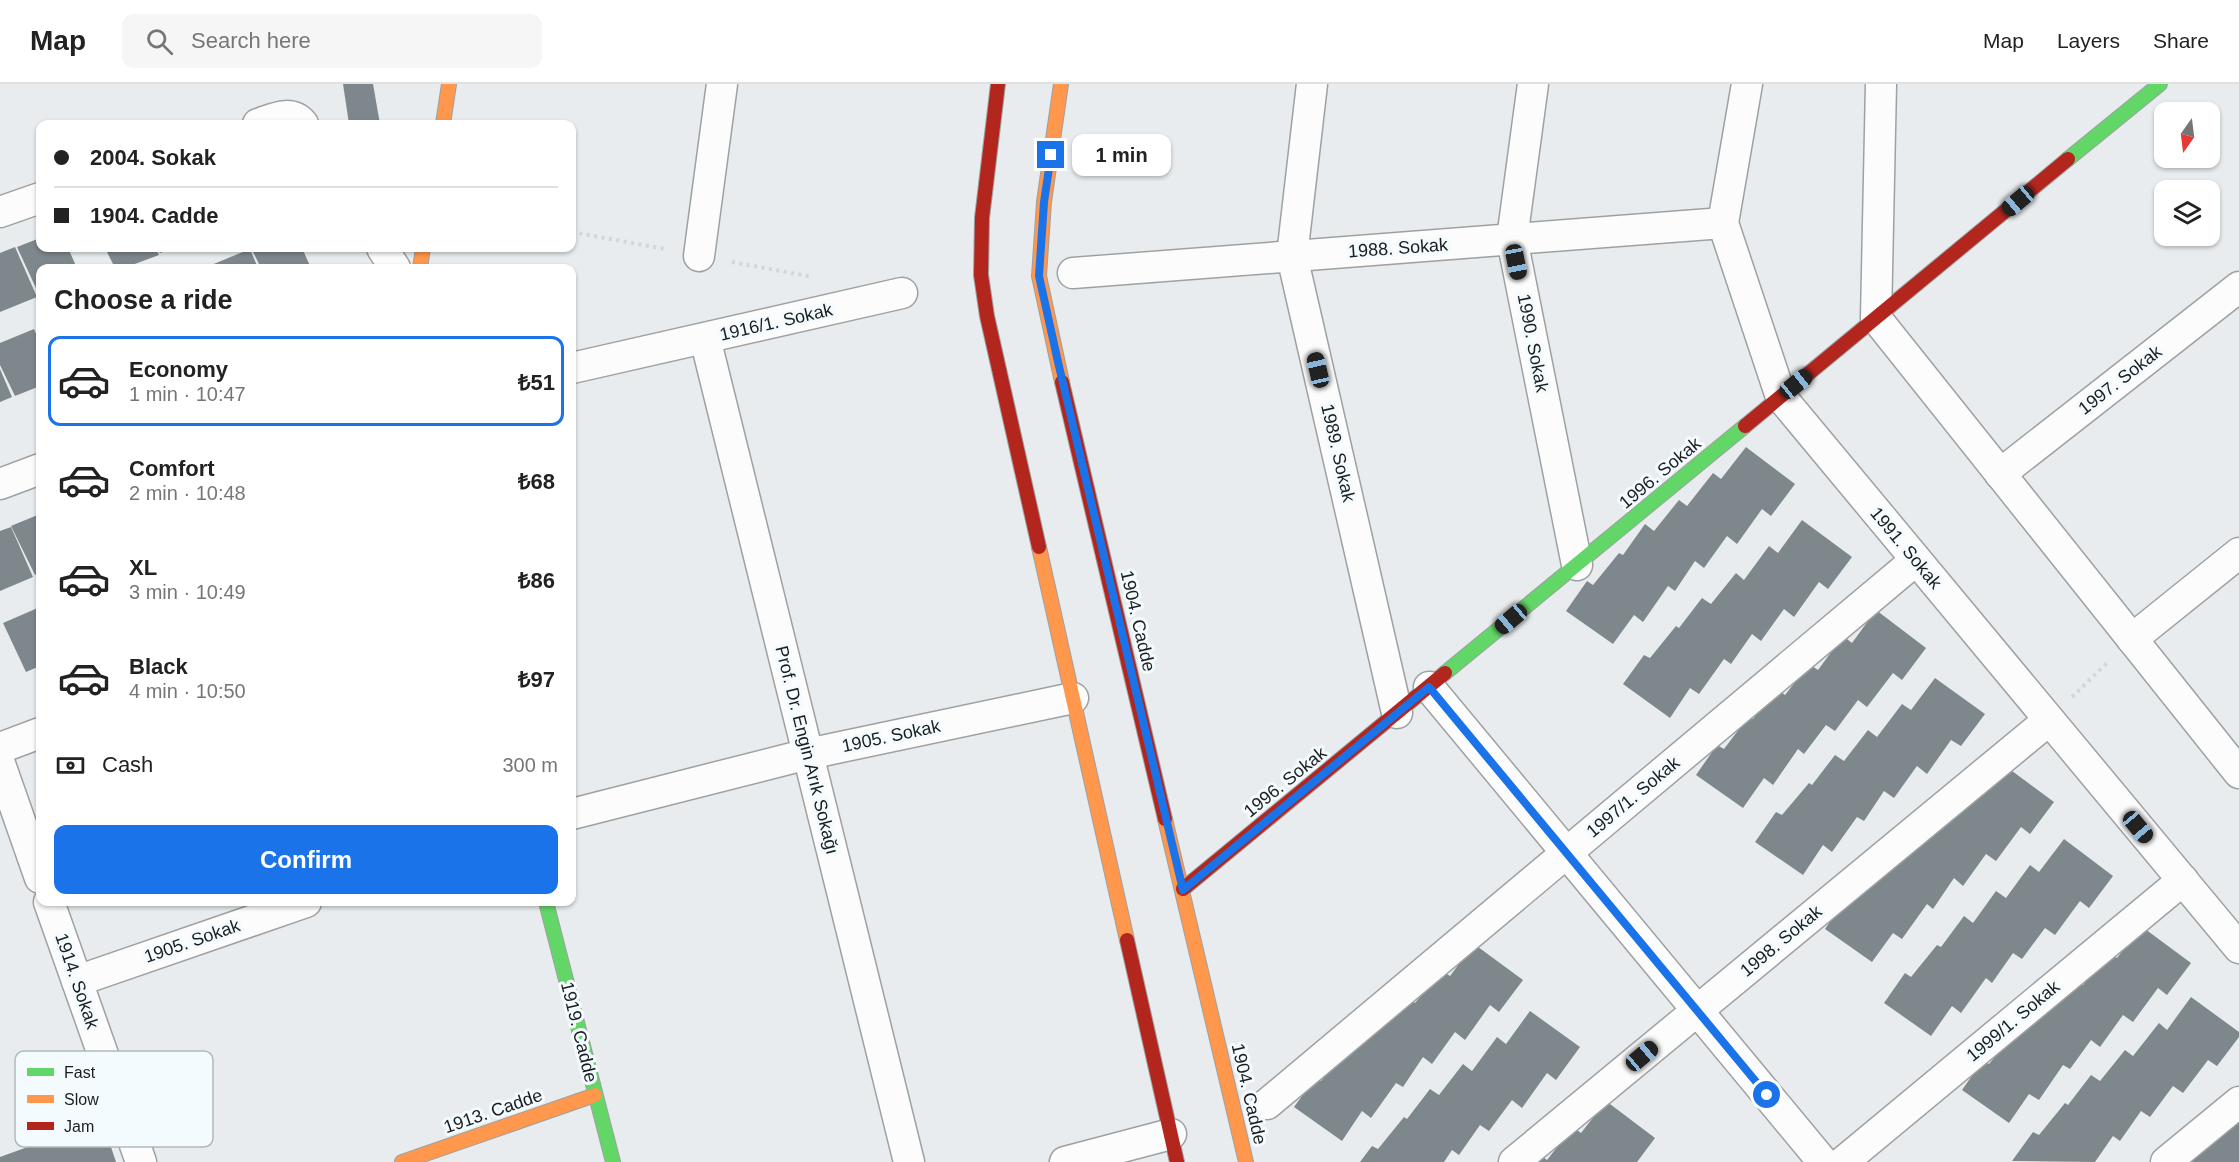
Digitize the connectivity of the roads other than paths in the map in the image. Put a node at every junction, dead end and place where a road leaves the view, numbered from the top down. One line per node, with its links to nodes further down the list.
1 (449, 84): 12 (main road)
2 (722, 84): 17 (street)
3 (998, 84): 34 (main road)
4 (1061, 84): 46 (main road, 1904. Cadde)
5 (1312, 84): 18 (street, 1989. Sokak)
6 (1533, 84): 16 (street, 1990. Sokak)
7 (1747, 84): 15 (street, 1991. Sokak)
8 (1881, 84): 22 (street)
9 (2160, 84): 22 (main road, 1996. Sokak)
10 (270, 120): 11 (street)
11 (298, 120)
12 (444, 120)
13 (36, 199): 14 (street)
14 (0, 212)
15 (1723, 222): 16 (street, 1988. Sokak); 25 (street, 1991. Sokak)
16 (1512, 239): 18 (street, 1988. Sokak); 31 (street, 1990. Sokak)
17 (699, 256)
18 (1292, 256): 19 (street, 1988. Sokak); 35 (street, 1989. Sokak)
19 (1073, 273)
20 (2239, 287): 27 (street, 1997. Sokak)
21 (902, 293): 23 (street, 1916/1. Sokak)
22 (1876, 318): 25 (main road, 1996. Sokak); 27 (street)
23 (705, 338): 24 (street, 1916/1. Sokak); 39 (street, Prof. Dr. Engin Arık Sokağı)
24 (576, 367)
25 (1780, 397): 30 (street, 1991. Sokak); 31 (main road, 1996. Sokak)
26 (36, 470): 28 (street)
27 (2000, 474): 32 (street)
28 (0, 484)
29 (2239, 553): 32 (street)
30 (1916, 560): 36 (street, 1991. Sokak); 43 (street, 1997/1. Sokak)
31 (1577, 565): 33 (main road, 1996. Sokak)
32 (2132, 639): 41 (street)
33 (1429, 687): 35 (main road, 1996. Sokak); 43 (street)
34 (1073, 698): 39 (street, 1905. Sokak); 58 (main road)
35 (1398, 713): 46 (main road, 1996. Sokak)
36 (2049, 720): 45 (street, 1991. Sokak); 52 (street, 1998. Sokak)
37 (36, 734): 38 (street)
38 (0, 748)
39 (808, 754): 42 (street, 1905. Sokak); 62 (street, Prof. Dr. Engin Arık Sokağı)
40 (0, 764): 44 (street)
41 (2239, 773)
42 (576, 813)
43 (1567, 853): 52 (street); 56 (street, 1997/1. Sokak)
44 (36, 867)
45 (2183, 880): 50 (street, 1991. Sokak); 67 (street, 1999/1. Sokak)
46 (1183, 890): 64 (main road, 1904. Cadde)
47 (50, 906): 51 (street, 1914. Sokak)
48 (294, 906): 51 (street, 1905. Sokak)
49 (547, 906): 54 (main road, 1919. Cadde)
50 (2239, 948)
51 (77, 981): 53 (street, 1914. Sokak)
52 (1697, 1010): 65 (street, 1998. Sokak); 66 (street)
53 (102, 1051)
54 (596, 1095): 60 (main road, 1913. Cadde); 61 (main road, 1919. Cadde)
55 (2239, 1102): 68 (street)
56 (1267, 1104)
57 (136, 1147): 59 (street, 1914. Sokak)
58 (1174, 1148): 63 (street)
59 (141, 1162)
60 (402, 1162)
61 (613, 1162)
62 (909, 1162)
63 (1065, 1162)
64 (1246, 1162)
65 (1514, 1162)
66 (1823, 1162)
67 (1843, 1162)
68 (2166, 1162)

